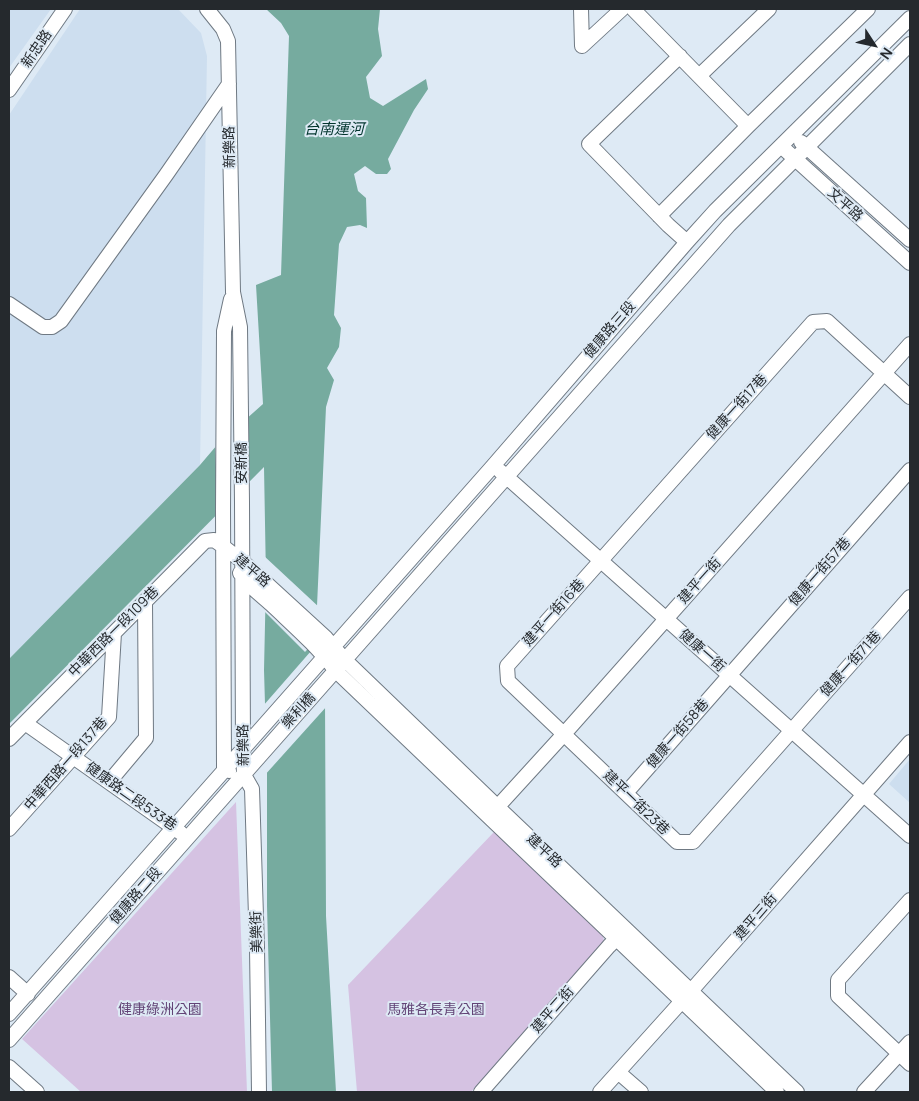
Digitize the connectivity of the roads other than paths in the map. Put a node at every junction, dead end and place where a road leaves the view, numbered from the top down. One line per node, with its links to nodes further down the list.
1 (65, 9): 13 (street, 新忠路)
2 (207, 9): 12 (street, 新樂路)
3 (581, 9): 4 (street)
4 (622, 9)
5 (633, 9): 10 (street)
6 (769, 9): 11 (street)
7 (868, 9): 14 (street)
8 (910, 18): 15 (street, 健康路三段)
9 (910, 44): 17 (street, 健康路三段)
10 (680, 56): 11 (street); 19 (street)
11 (699, 76): 14 (street)
12 (229, 84): 23 (street, 新樂路); 24 (street)
13 (9, 90)
14 (748, 126): 19 (street)
15 (793, 134): 16 (street, 健康路三段); 17 (street, 文平路)
16 (781, 146): 18 (street, 文平路); 21 (street, 健康路三段)
17 (807, 148): 18 (street, 健康路三段); 20 (street, 文平路)
18 (795, 160): 22 (street, 文平路); 32 (street, 健康路三段)
19 (659, 216): 21 (street)
20 (910, 240)
21 (687, 242): 30 (street, 健康路三段)
22 (910, 263)
23 (233, 292): 28 (street, 新樂路); 29 (street, 新樂路)
24 (9, 304)
25 (910, 344): 26 (street, 建平一街)
26 (884, 373): 27 (street, 健康一街17巷); 36 (street, 健康一街17巷); 41 (street, 建平一街)
27 (910, 397)
28 (242, 423): 33 (street, 安新橋)
29 (223, 444): 34 (street, 安新橋)
30 (493, 466): 32 (street, 健康一街); 44 (street, 健康路三段)
31 (910, 470): 47 (street, 健康一街57巷)
32 (506, 477): 36 (street, 健康一街); 45 (street, 健康路三段)
33 (242, 502): 37 (street, 新樂路)
34 (223, 516): 35 (street, 新樂路)
35 (224, 547): 37 (street, 建平路); 38 (street, 建平路); 40 (street, 中華西路一段109巷); 57 (street, 新樂路)
36 (600, 561): 41 (street, 健康一街); 46 (street, 建平一街16巷)
37 (242, 562): 38 (street, 新樂路); 43 (street, 建平路)
38 (243, 578): 43 (street, 建平路); 54 (street, 新樂路)
39 (910, 598): 49 (street, 健康一街71巷)
40 (145, 602): 42 (street, 中華西路一段109巷); 59 (street)
41 (666, 619): 47 (street, 健康一街); 51 (street, 建平一街)
42 (114, 633): 48 (street, 中華西路一段109巷); 56 (street, 中華西路一段137巷)
43 (317, 638): 44 (street, 建平路)
44 (330, 651): 45 (street, 建平路); 50 (street, 樂利橋)
45 (340, 665): 55 (street, 樂利橋); 62 (street, 建平路)
46 (507, 666): 51 (street, 建平一街23巷)
47 (729, 675): 49 (street, 健康一街); 60 (street, 健康一街58巷)
48 (25, 723): 52 (street, 中華西路一段109巷); 56 (street, 健康路二段533巷)
49 (792, 731): 60 (street, 建平一街23巷); 61 (street, 健康一街)
50 (257, 733): 54 (street, 健康路二段)
51 (564, 734): 60 (street, 建平一街23巷); 62 (street, 建平一街)
52 (9, 739)
53 (910, 742): 61 (street, 建平三街)
54 (243, 748): 57 (street, 健康路二段); 58 (street, 新樂路)
55 (263, 752): 58 (street, 健康路二段)
56 (73, 756): 59 (street, 健康路二段533巷); 64 (street, 中華西路一段137巷)
57 (224, 770): 58 (street, 新樂路); 63 (street, 健康路二段)
58 (244, 774): 66 (street, 健康路二段); 81 (street, 美樂街)
59 (109, 782): 63 (street, 健康路二段533巷)
60 (626, 793)
61 (864, 794): 65 (street, 健康一街); 70 (street, 建平三街)
62 (493, 812): 68 (street, 建平路)
63 (173, 828): 66 (street, 健康路二段533巷); 71 (street, 健康路二段)
64 (9, 829)
65 (910, 836)
66 (188, 838): 74 (street, 健康路二段)
67 (910, 900): 76 (street)
68 (621, 934): 70 (street, 建平路); 72 (street, 建平路); 82 (street, 建平二街)
69 (9, 977): 71 (street)
70 (691, 991): 72 (street, 建平三街); 86 (street, 建平路)
71 (28, 994): 73 (street, 健康路二段)
72 (681, 1001): 79 (street, 建平三街); 85 (street, 建平路)
73 (9, 1014)
74 (9, 1040)
75 (910, 1042): 76 (street)
76 (900, 1054): 77 (street); 87 (street)
77 (910, 1064)
78 (9, 1067): 80 (street)
79 (618, 1072): 83 (street, 建平三街); 84 (street)
80 (37, 1092)
81 (258, 1092)
82 (481, 1092)
83 (600, 1092)
84 (640, 1092)
85 (777, 1092)
86 (797, 1092)
87 (864, 1092)

